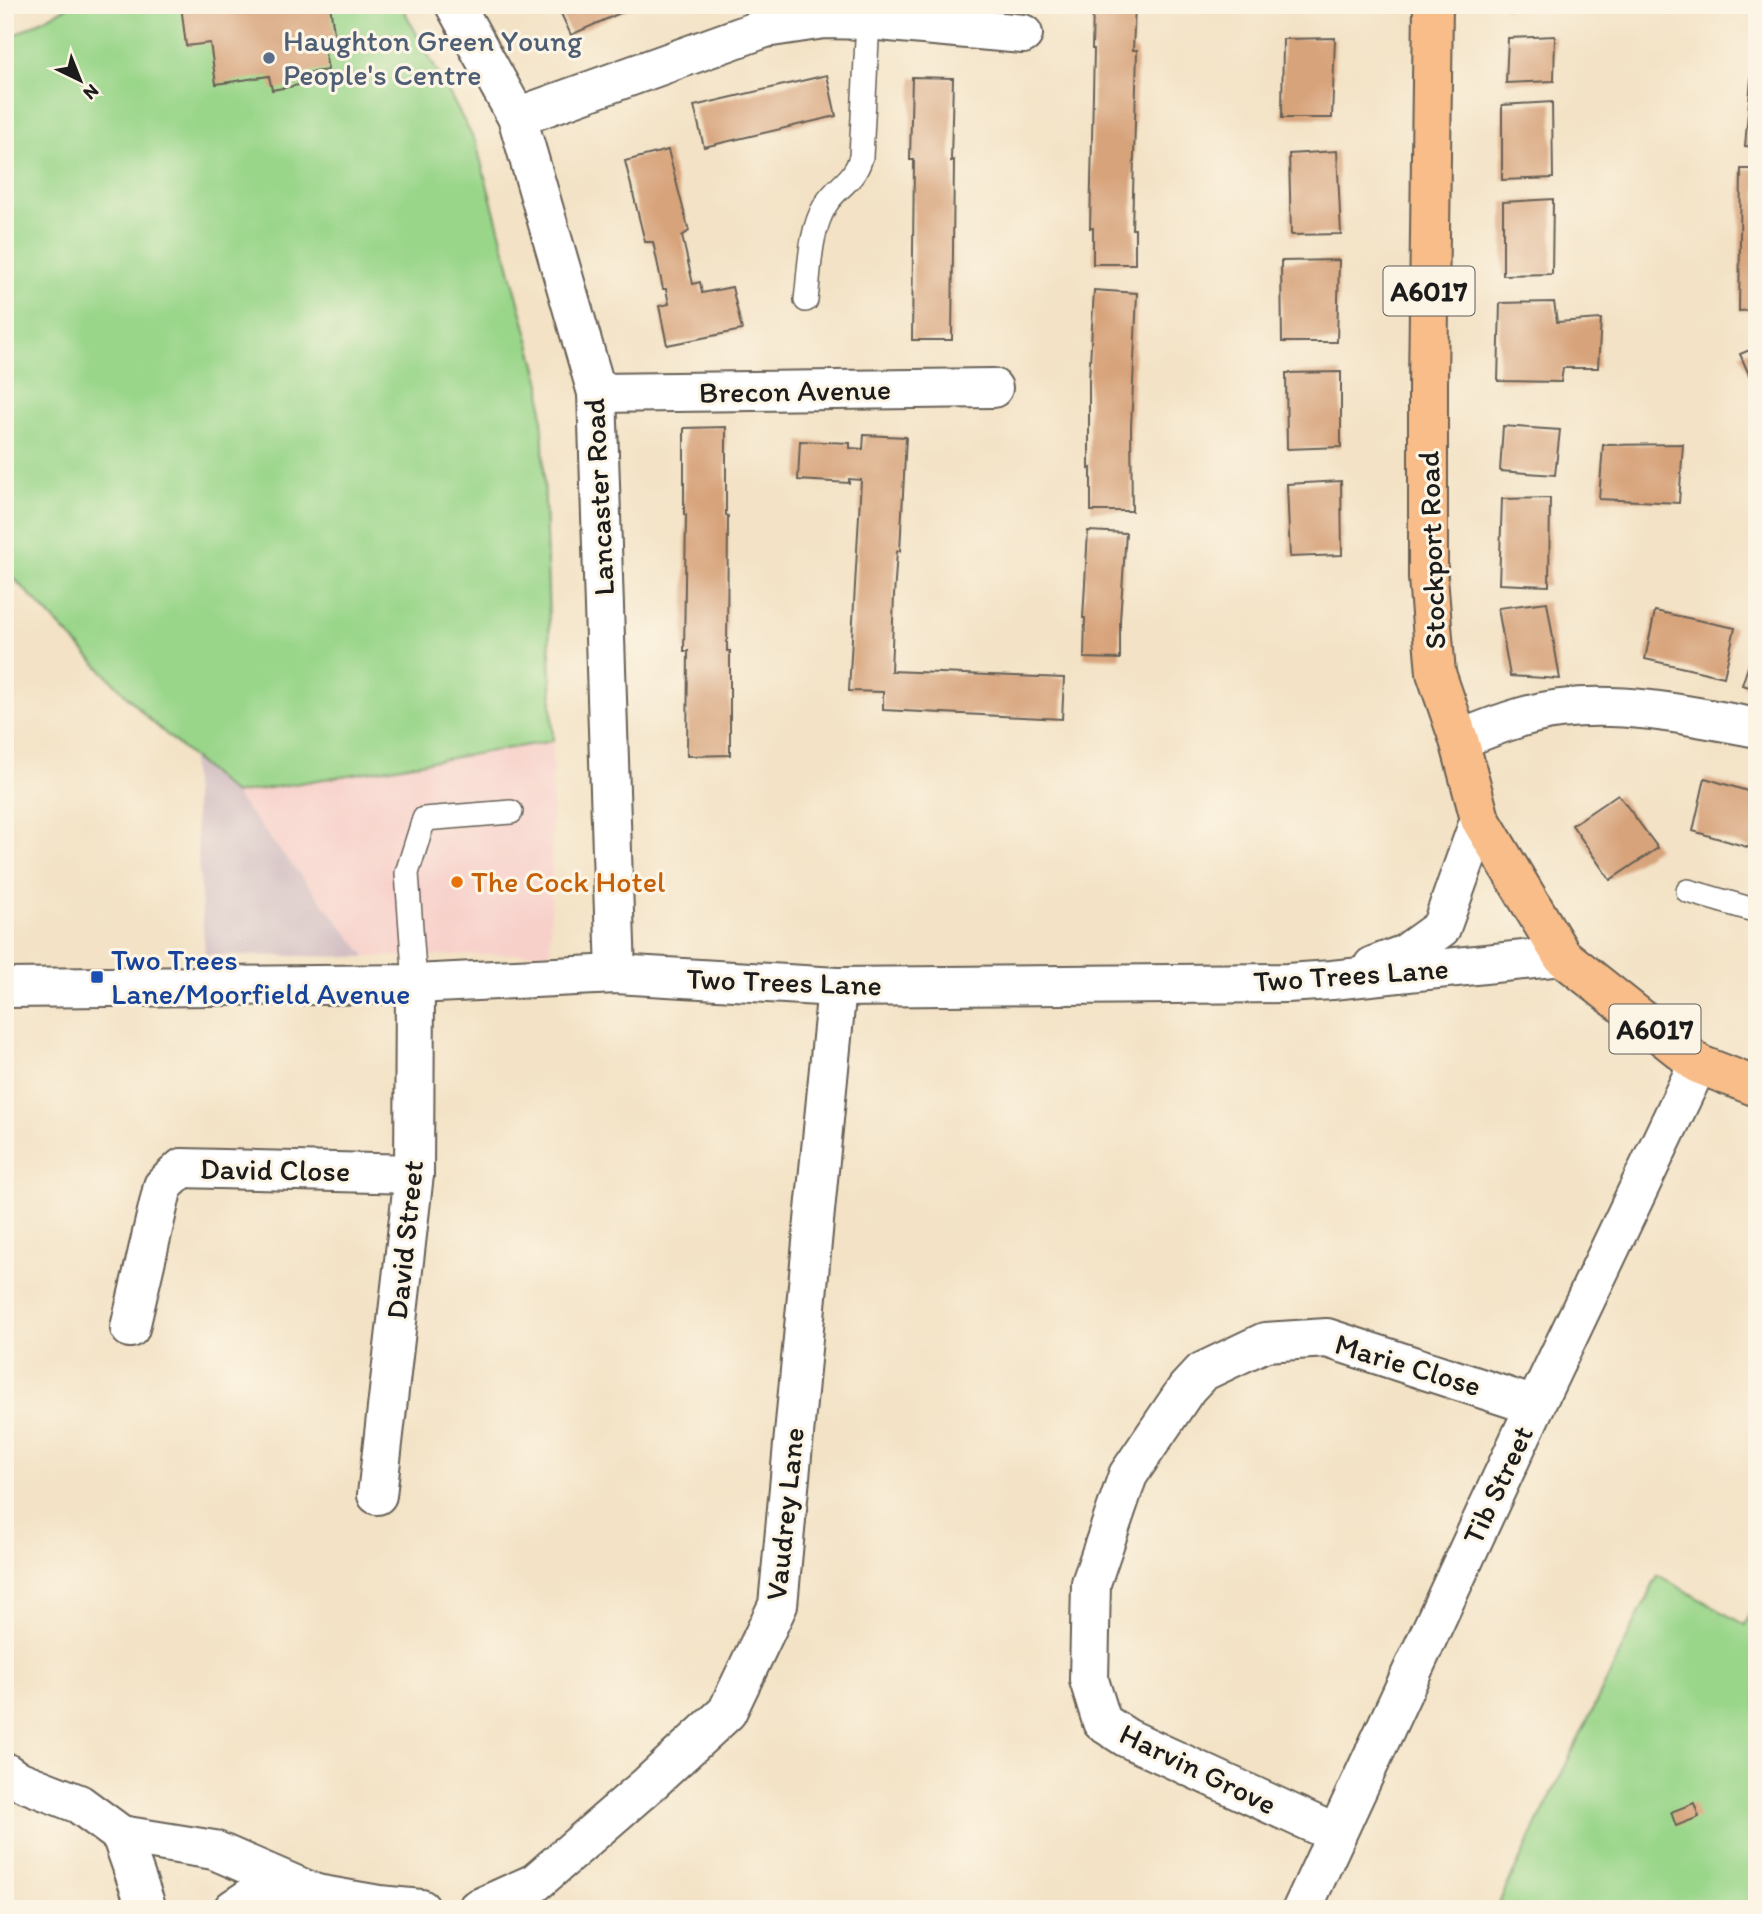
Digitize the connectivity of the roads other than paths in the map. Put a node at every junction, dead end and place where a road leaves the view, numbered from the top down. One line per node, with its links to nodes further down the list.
1 (455, 5): 5 (street, Lancaster Road)
2 (1433, 5): 10 (highway, Stockport Road / A6017)
3 (868, 20): 4 (street); 5 (street); 6 (lane)
4 (1023, 34)
5 (517, 117): 8 (street, Lancaster Road)
6 (806, 300)
7 (993, 388): 8 (street, Brecon Avenue)
8 (597, 393): 16 (street, Lancaster Road)
9 (1757, 728): 10 (street)
10 (1458, 740): 12 (highway, Stockport Road / A6017)
11 (511, 812): 18 (lane)
12 (1480, 819): 15 (highway, Stockport Road / A6017); 17 (street)
13 (1688, 891): 14 (lane)
14 (1757, 911)
15 (1562, 956): 17 (street, Two Trees Lane); 21 (highway, Stockport Road / A6017)
16 (616, 974): 18 (street, Two Trees Lane); 19 (street, Two Trees Lane)
17 (1332, 981): 19 (street, Two Trees Lane)
18 (415, 984): 20 (street, Two Trees Lane); 23 (street, David Street)
19 (838, 987): 35 (street, Vaudrey Lane)
20 (5, 988)
21 (1698, 1063): 22 (highway, Stockport Road / A6017); 25 (street, Tib Street)
22 (1757, 1087)
23 (414, 1174): 24 (street, David Close); 27 (street, David Street)
24 (130, 1328)
25 (1535, 1406): 26 (street, Marie Close); 30 (street, Tib Street)
26 (1128, 1475): 30 (street, Harvin Grove)
27 (377, 1495)
28 (5, 1772): 29 (street)
29 (121, 1835): 31 (street); 32 (street)
30 (1336, 1835): 36 (street, Tib Street)
31 (316, 1894): 33 (street); 34 (street)
32 (147, 1909)
33 (233, 1909)
34 (421, 1909)
35 (477, 1909)
36 (1302, 1909)

